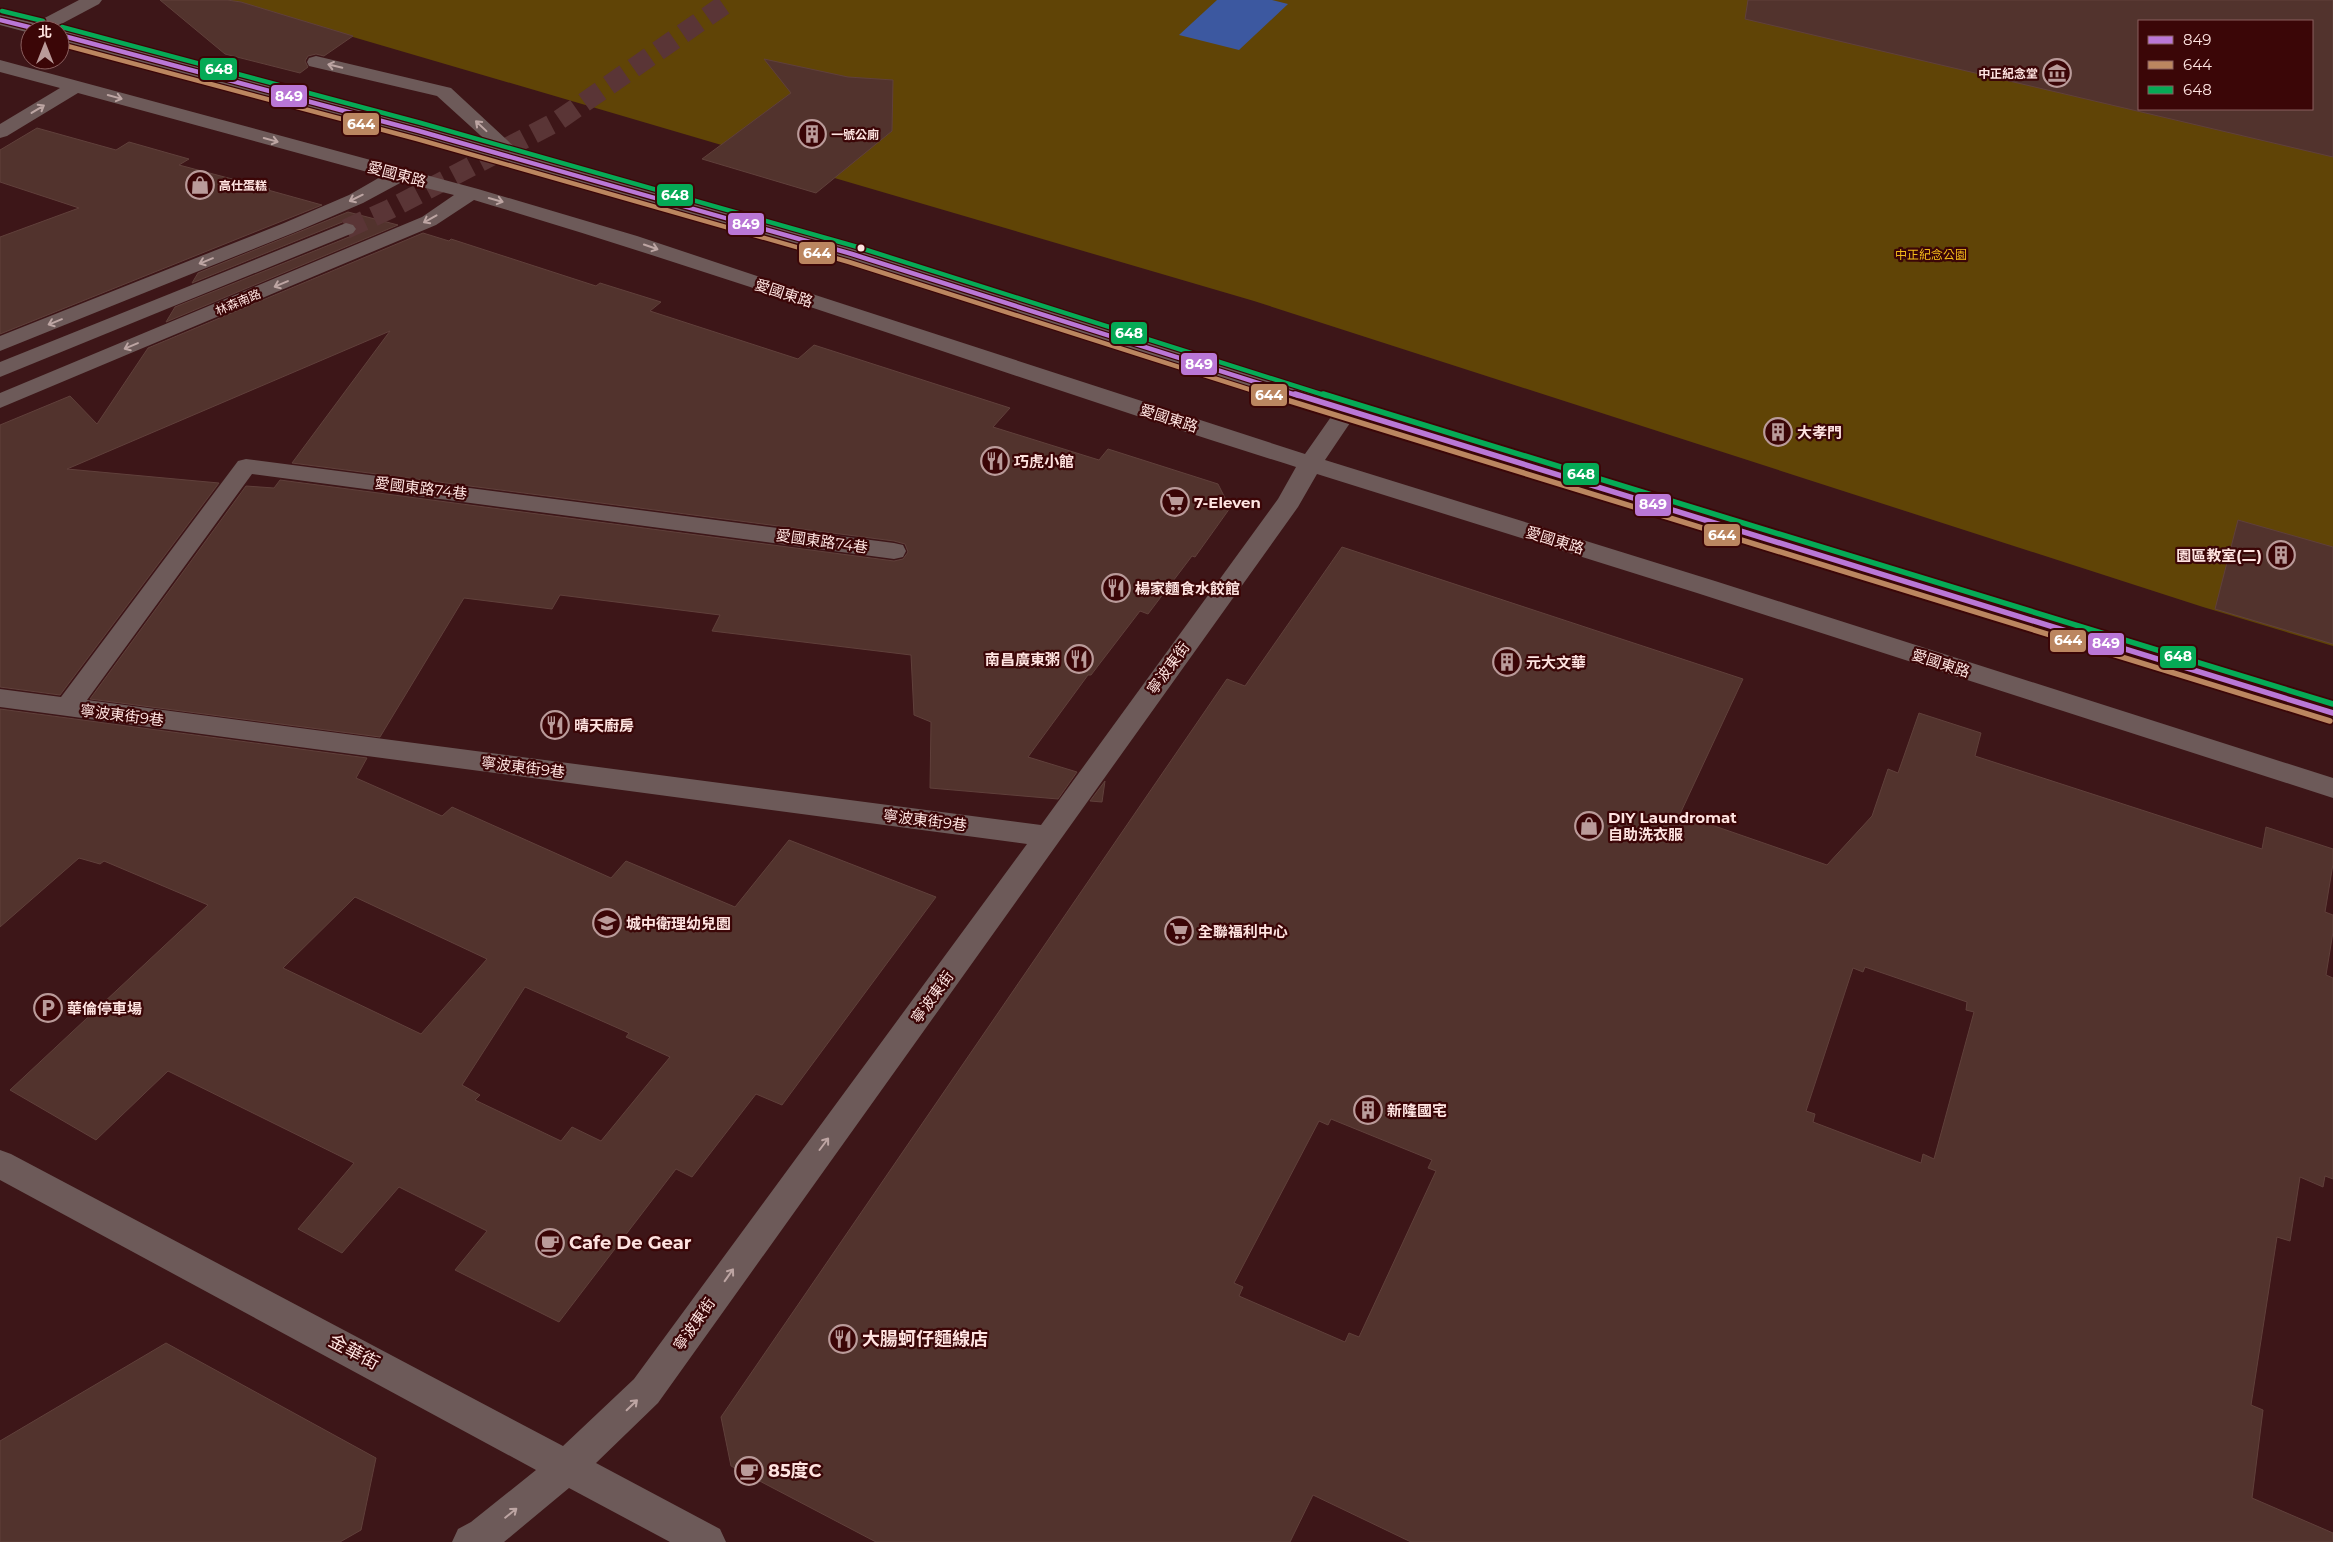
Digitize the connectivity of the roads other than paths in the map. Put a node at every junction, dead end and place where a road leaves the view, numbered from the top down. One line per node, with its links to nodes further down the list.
1 (94, 0): 3 (street)
2 (0, 20): 4 (street)
3 (58, 20)
4 (20, 25)
5 (70, 38): 10 (street)
6 (316, 62): 10 (street, one-way to 6)
7 (0, 66): 8 (street, 愛國東路)
8 (76, 87): 9 (street, one-way to 8); 11 (street, 愛國東路, one-way to 11)
9 (0, 132)
10 (517, 159): 17 (street)
11 (399, 176): 12 (street, 愛國東路); 14 (street, one-way to 14)
12 (471, 193): 16 (street, 林森南路, one-way to 16); 18 (street, 愛國東路, one-way to 18)
13 (346, 229): 15 (street, 林森南路)
14 (0, 344)
15 (0, 370)
16 (0, 401)
17 (1347, 411): 18 (street, 寧波東街); 22 (street)
18 (1310, 464): 23 (street, 愛國東路); 24 (street, 寧波東街)
19 (894, 551): 21 (street, 愛國東路74巷)
20 (0, 698): 21 (street, 寧波東街9巷)
21 (67, 708): 24 (street, 寧波東街9巷)
22 (2333, 712)
23 (2333, 788)
24 (1047, 836): 26 (street, 寧波東街, one-way to 24)
25 (0, 1164): 26 (street, 金華街)
26 (568, 1466): 27 (street, 寧波東街, one-way to 26); 28 (street, 金華街)
27 (471, 1542)
28 (707, 1542)

